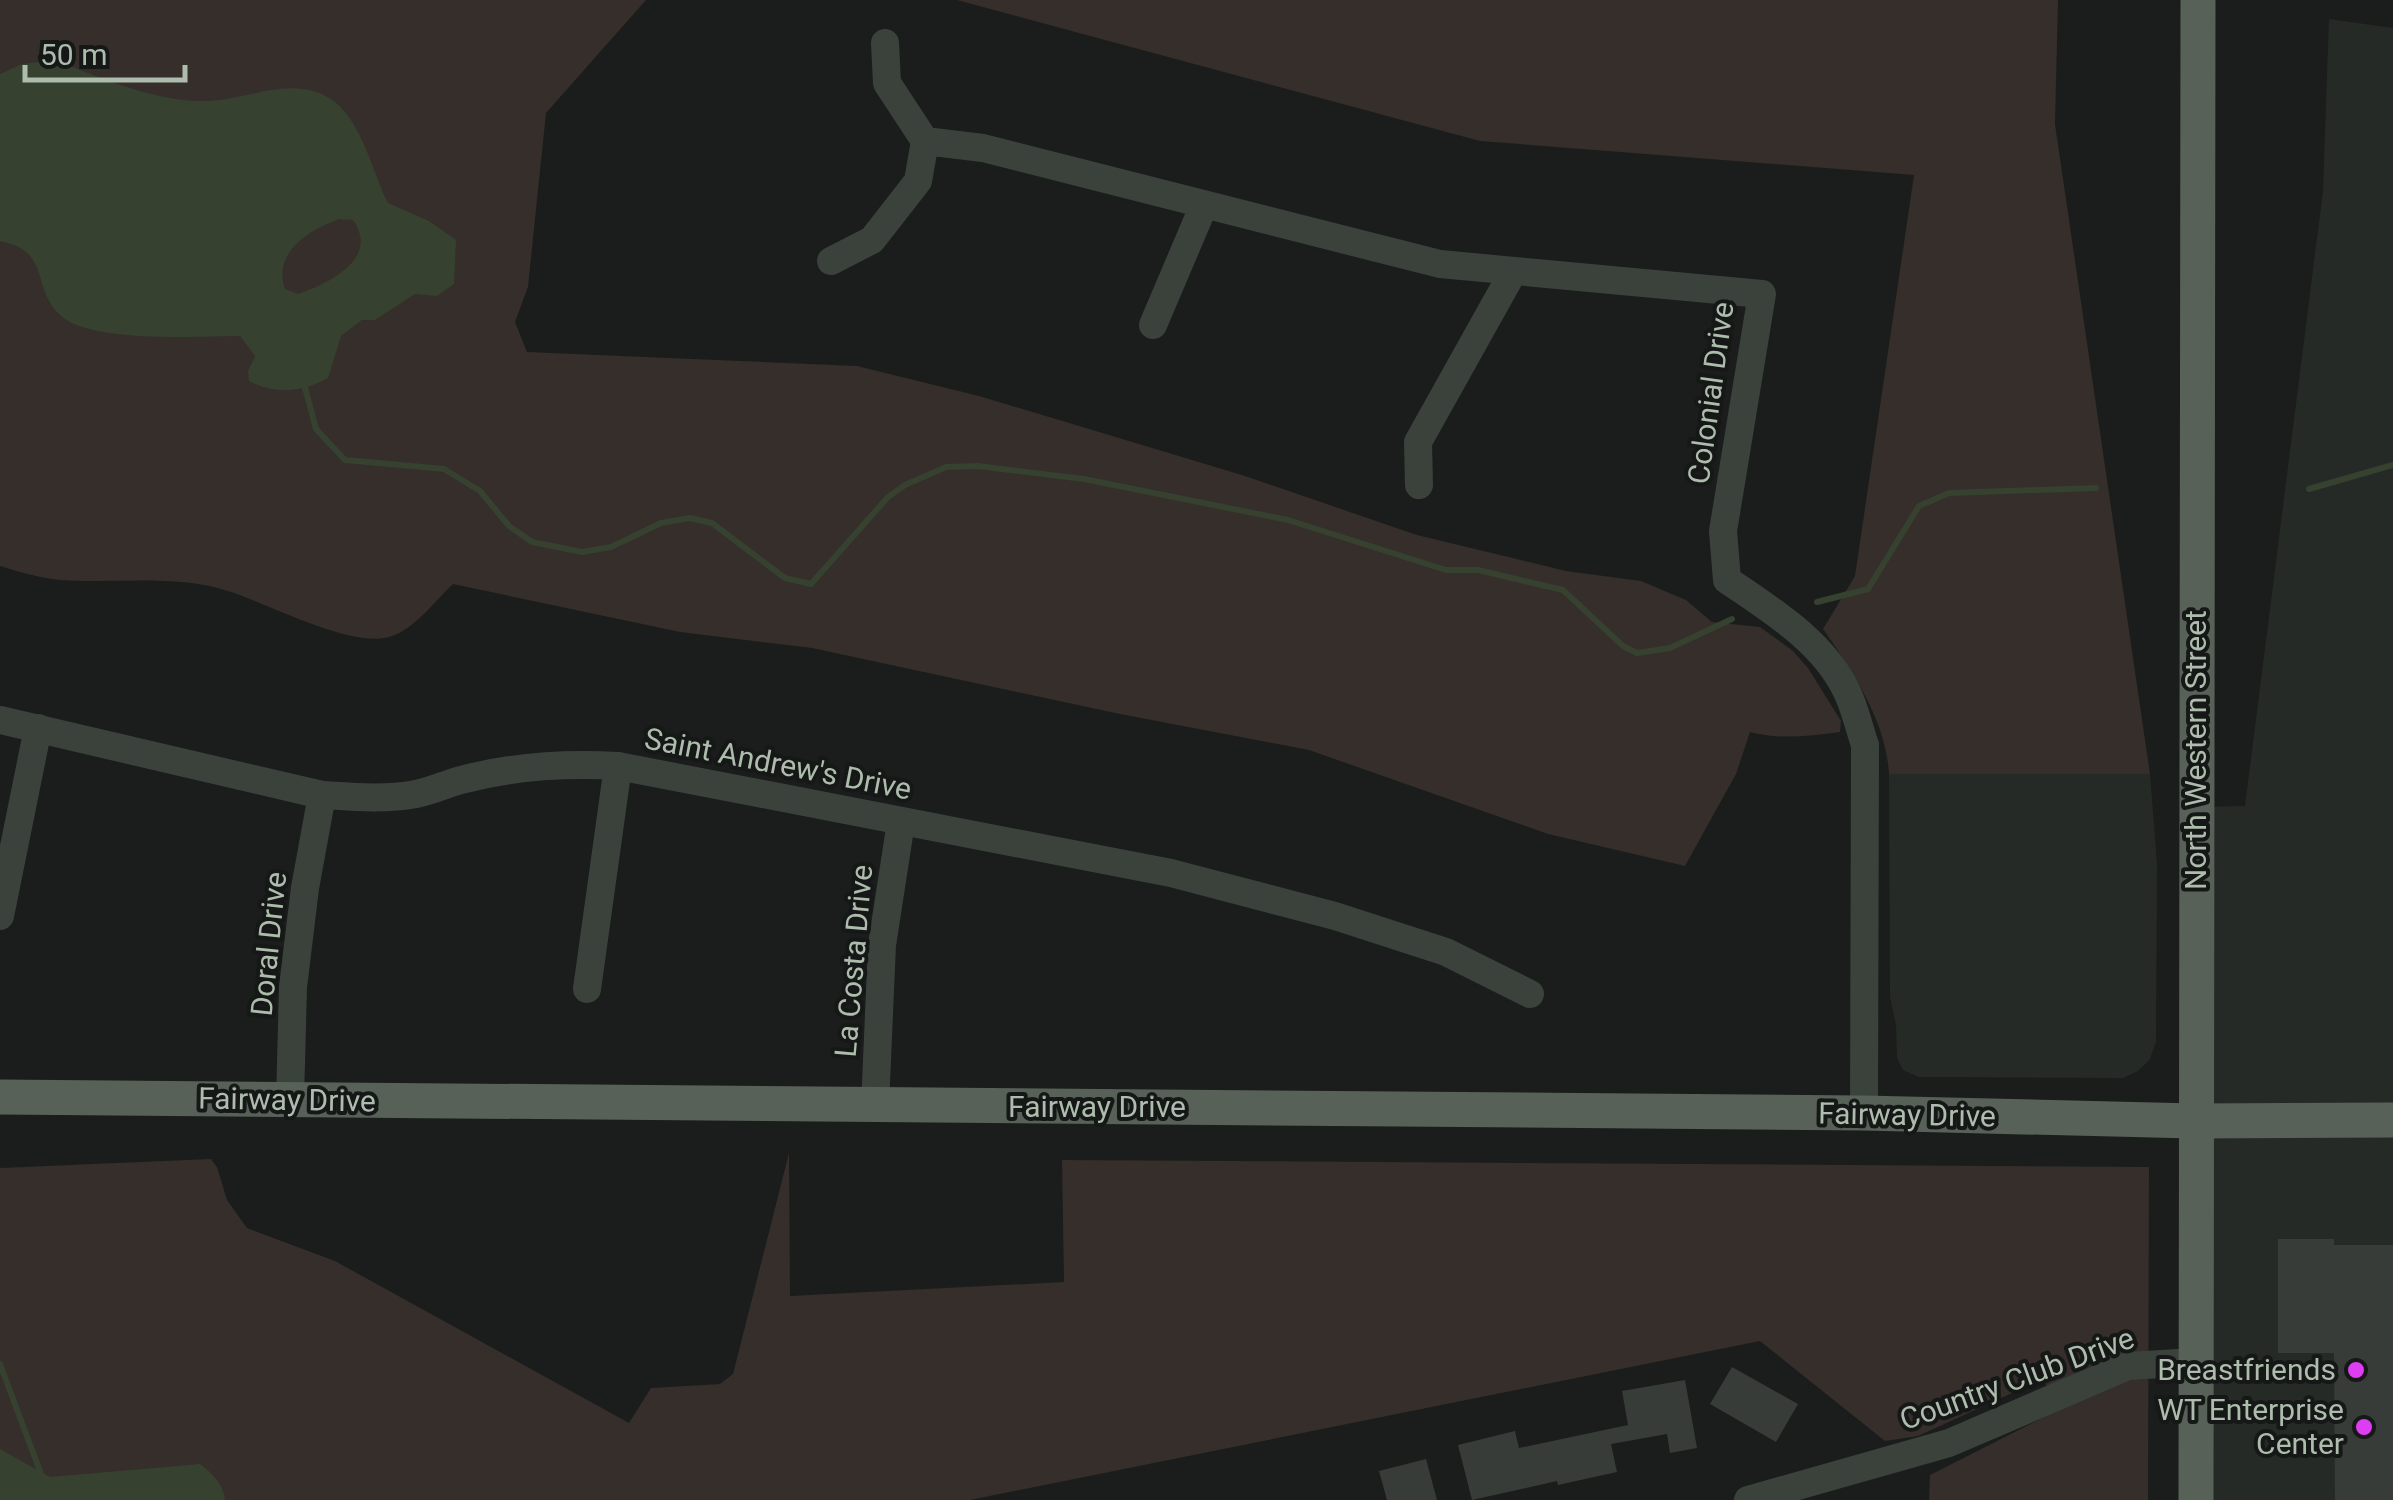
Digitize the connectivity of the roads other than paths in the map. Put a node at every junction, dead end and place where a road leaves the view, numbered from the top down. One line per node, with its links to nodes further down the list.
1 (2198, 0): 22 (main road, North Western Street)
2 (885, 43): 3 (street)
3 (925, 141): 4 (street, Colonial Drive); 5 (street)
4 (1204, 206): 6 (street, Colonial Drive); 7 (street)
5 (831, 261)
6 (1514, 272): 8 (street); 20 (street, Colonial Drive)
7 (1153, 325)
8 (1419, 485)
9 (0, 720): 10 (street, Saint Andrew's Drive)
10 (38, 728): 12 (street, Saint Andrew's Drive); 14 (street)
11 (618, 766): 12 (street, Saint Andrew's Drive); 13 (street, Saint Andrew's Drive); 15 (street)
12 (322, 795): 18 (street, Doral Drive)
13 (901, 822): 16 (street, Saint Andrew's Drive); 19 (street, La Costa Drive)
14 (0, 916)
15 (586, 989)
16 (1530, 994)
17 (0, 1098): 18 (main road, Fairway Drive)
18 (290, 1100): 19 (main road, Fairway Drive)
19 (875, 1106): 20 (main road, Fairway Drive)
20 (1864, 1114): 22 (main road, Fairway Drive)
21 (2393, 1120): 22 (main road, Fairway Drive)
22 (2194, 1121): 23 (main road, North Western Street)
23 (2195, 1362): 24 (street, Country Club Drive); 25 (main road, North Western Street)
24 (1755, 1499)
25 (2196, 1500)

